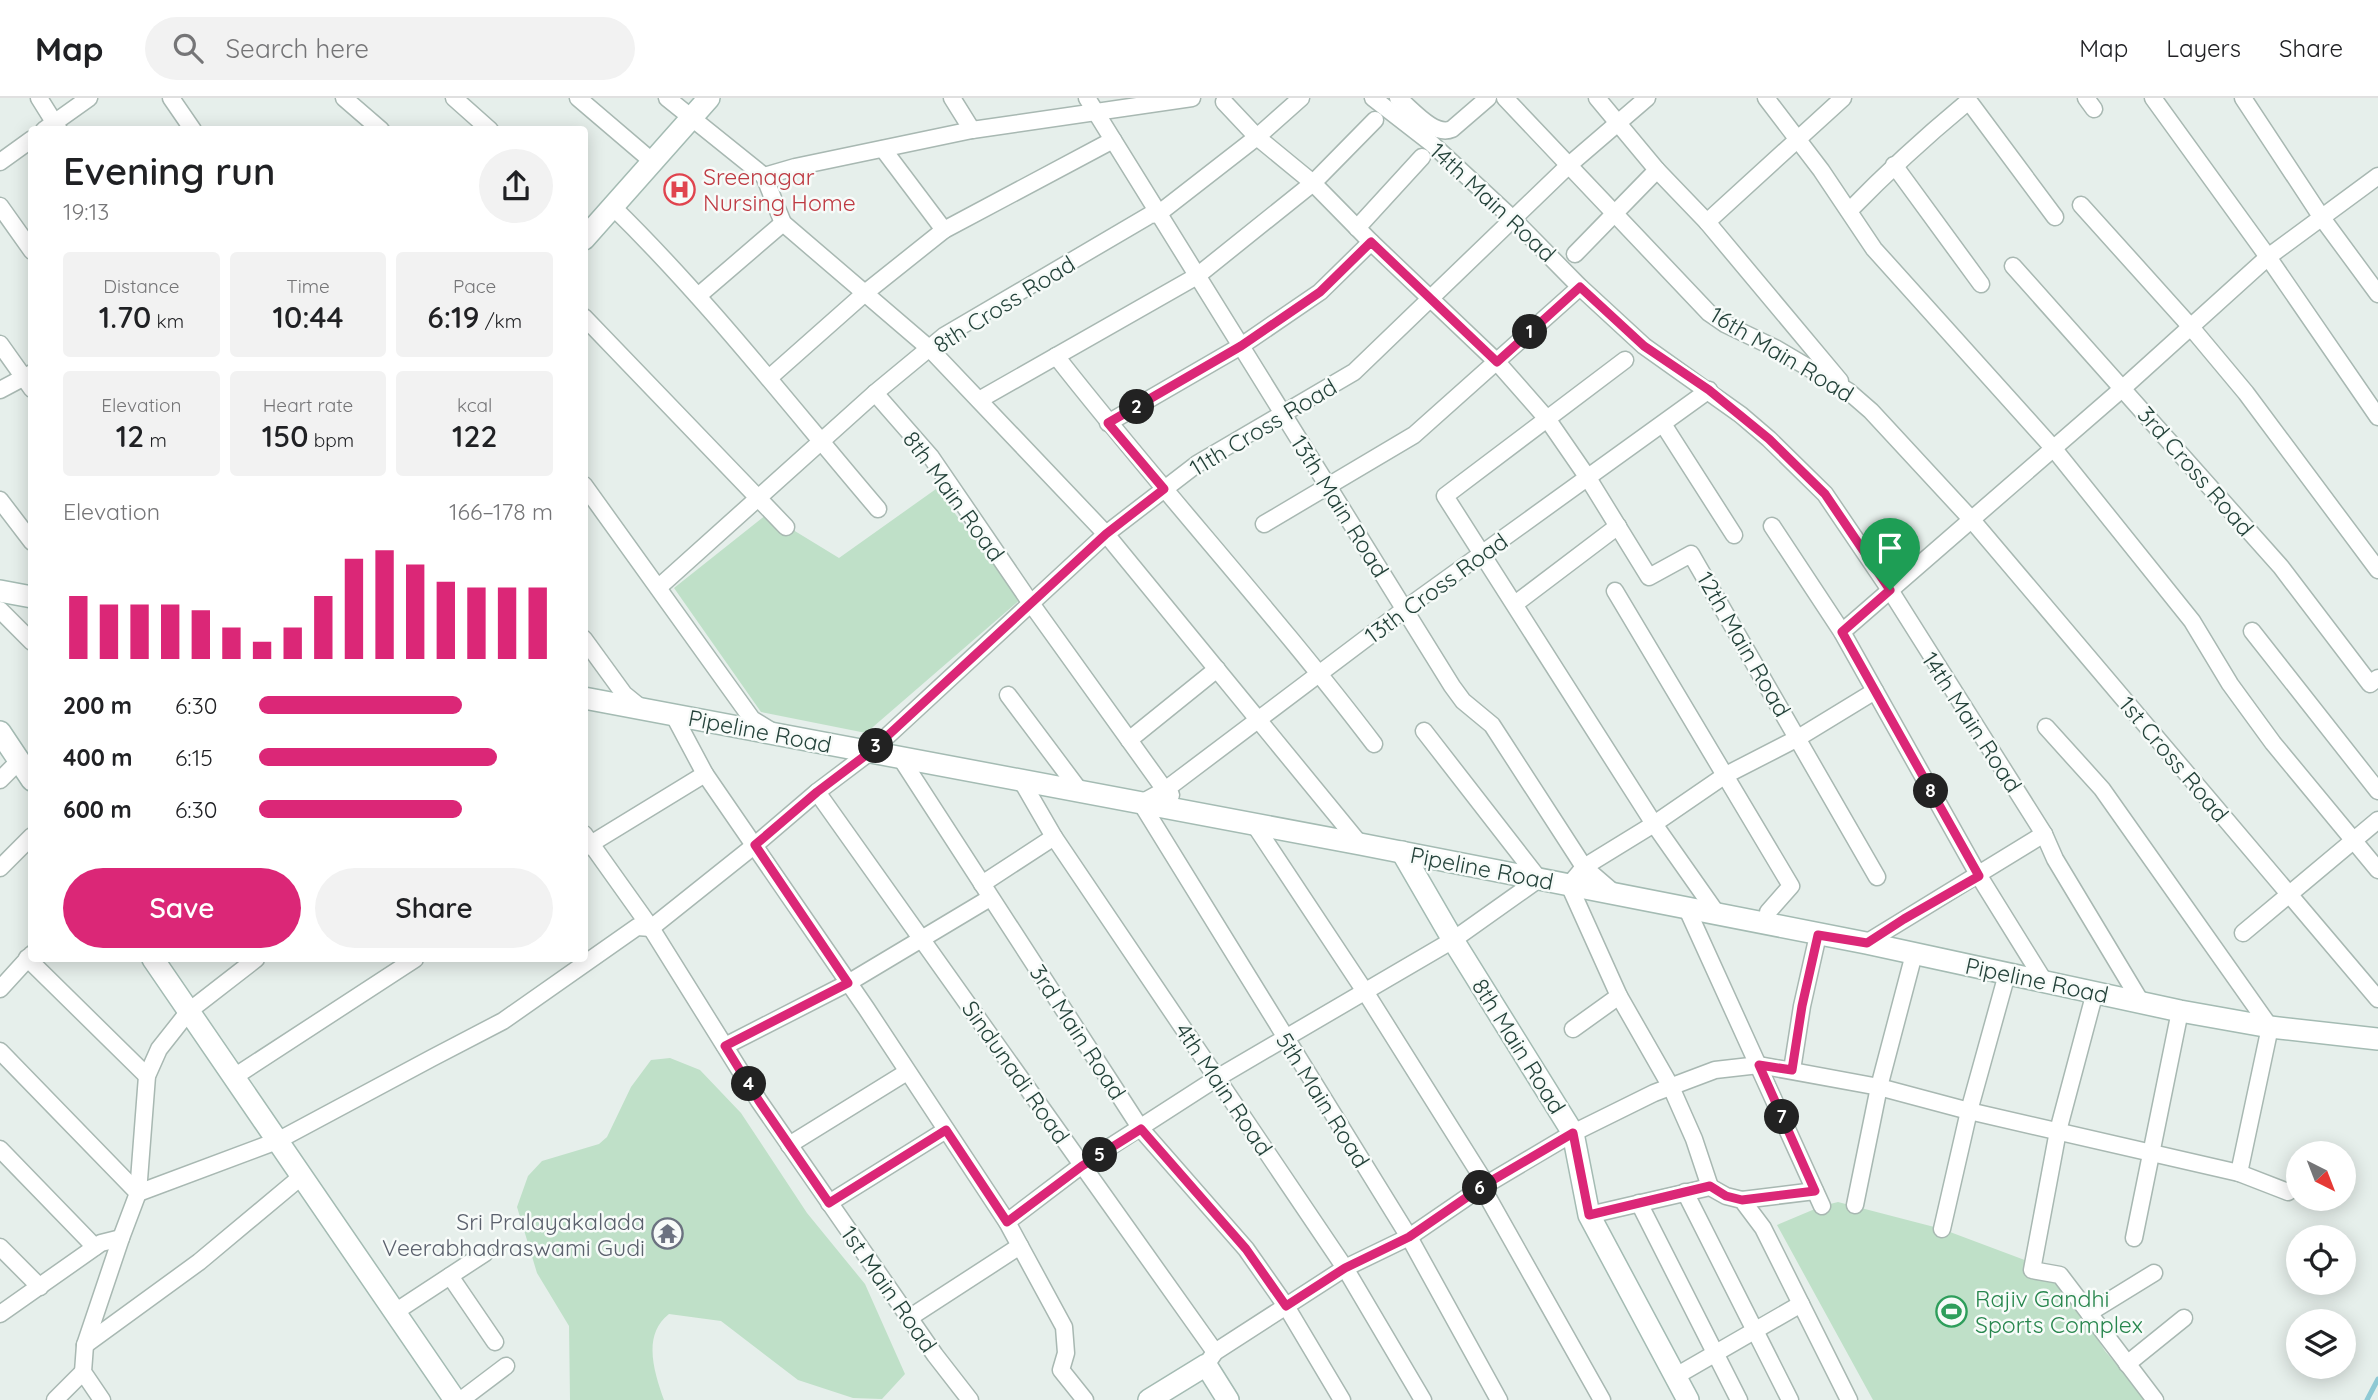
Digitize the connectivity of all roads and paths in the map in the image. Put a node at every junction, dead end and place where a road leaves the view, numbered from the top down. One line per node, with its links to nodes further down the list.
1 (39, 98): 28 (street)
2 (89, 98): 29 (street)
3 (171, 98): 30 (street)
4 (344, 98): 31 (street)
5 (454, 98): 32 (street)
6 (578, 98): 41 (street)
7 (667, 98): 25 (street)
8 (709, 98): 25 (street)
9 (952, 98): 33 (street)
10 (1087, 98): 24 (street, 13th Main Road)
11 (1192, 98): 24 (street)
12 (1301, 98): 34 (street, 8th Cross Road)
13 (1373, 98): 56 (street, 14th Main Road)
14 (1398, 98): 15 (street)
15 (1488, 98)
16 (1506, 98): 43 (street, 16th Main Road)
17 (1597, 98): 27 (street)
18 (1647, 98): 27 (street, 11th Cross Road)
19 (1766, 98): 36 (street)
20 (1843, 98): 36 (street)
21 (2153, 98): 65 (street)
22 (2243, 98): 55 (street)
23 (1224, 103): 34 (street, 12th Main Road)
24 (1097, 113): 33 (street); 35 (street, 13th Main Road)
25 (691, 119): 41 (street); 45 (street)
26 (1375, 120): 47 (street)
27 (1619, 124): 43 (street, 11th Cross Road); 44 (street)
28 (52, 126)
29 (53, 126)
30 (190, 126)
31 (376, 126)
32 (486, 126)
33 (972, 130): 38 (street)
34 (1257, 137): 47 (street, 12th Main Road); 52 (street, 8th Cross Road)
35 (1113, 140): 52 (street, 13th Main Road); 61 (street)
36 (1798, 140): 51 (street); 57 (street)
37 (28, 142): 40 (street)
38 (883, 149): 45 (street); 61 (street)
39 (1422, 157): 60 (street)
40 (0, 162)
41 (653, 162): 50 (street)
42 (1894, 165): 51 (street); 54 (street); 68 (street)
43 (1569, 166): 53 (street, 16th Main Road); 56 (street, 11th Cross Road)
44 (1657, 170): 53 (street); 57 (street)
45 (764, 176): 58 (street)
46 (2378, 176): 55 (street)
47 (1313, 183): 60 (street, 12th Main Road); 67 (street)
48 (2081, 205): 75 (street)
49 (0, 206): 63 (street)
50 (613, 207): 59 (street); 72 (street)
51 (1849, 211): 97 (street)
52 (1158, 214): 67 (street, 13th Main Road); 78 (street, 8th Cross Road)
53 (1614, 215): 64 (street); 88 (street, 16th Main Road)
54 (2055, 217)
55 (2322, 218): 65 (street); 71 (street)
56 (1513, 219): 69 (street, 14th Main Road); 73 (street, 11th Cross Road)
57 (1707, 222): 88 (street)
58 (783, 223): 70 (street); 72 (street)
59 (589, 225)
60 (1357, 228): 62 (street, 12th Main Road)
61 (944, 230): 70 (street)
62 (1371, 242): 73 (street, 12th Main Road); 77 (street)
63 (28, 245)
64 (1575, 254)
65 (2268, 257): 75 (street); 92 (street)
66 (2013, 266): 85 (street, 3rd Cross Road)
67 (1197, 276): 77 (street, 13th Main Road); 79 (street)
68 (1981, 284)
69 (1580, 287): 81 (street); 87 (street, 14th Main Road)
70 (865, 293): 78 (street); 82 (street)
71 (2378, 294)
72 (698, 296): 82 (street)
73 (1431, 297): 81 (street, 12th Main Road); 91 (street, 11th Cross Road)
74 (588, 321): 102 (street)
75 (2190, 326): 85 (street); 114 (street)
76 (0, 345): 83 (street)
77 (1241, 346): 91 (street, 13th Main Road); 94 (street)
78 (930, 349): 89 (street, 8th Cross Road); 90 (street)
79 (1056, 356): 90 (street); 94 (street)
80 (1625, 360): 93 (street)
81 (1497, 362): 93 (street, 12th Main Road); 99 (street)
82 (769, 377): 96 (street)
83 (28, 379)
84 (28, 380): 86 (street)
85 (2123, 388): 97 (street); 130 (street, 3rd Cross Road)
86 (0, 390)
87 (1709, 390): 95 (street, 13th Cross Road); 116 (street, 14th Main Road)
88 (1848, 391): 105 (street, 16th Main Road)
89 (875, 393): 96 (street, 8th Cross Road); 120 (street, 8th Main Road)
90 (979, 400): 110 (street)
91 (1282, 413): 99 (street, 13th Main Road); 100 (street, 11th Cross Road)
92 (2378, 417)
93 (1548, 420): 98 (street, 12th Main Road); 113 (street)
94 (1108, 423): 100 (street)
95 (1663, 424): 98 (street, 13th Cross Road); 111 (street)
96 (821, 442): 102 (street, 8th Cross Road); 104 (street)
97 (2054, 449): 105 (street); 165 (street)
98 (1588, 478): 107 (street, 12th Main Road); 113 (street, 13th Cross Road)
99 (1327, 486): 106 (street); 122 (street, 13th Main Road)
100 (1164, 489): 110 (street, 11th Cross Road); 129 (street)
101 (588, 490): 115 (street)
102 (758, 499): 109 (street); 115 (street, 8th Cross Road)
103 (0, 500): 112 (street)
104 (878, 509)
105 (1971, 519): 116 (street); 179 (street, 1st Cross Road)
106 (1264, 524)
107 (1618, 526): 121 (street); 141 (street, 12th Main Road)
108 (1772, 526): 125 (street)
109 (786, 527)
110 (1106, 534): 120 (street, 11th Cross Road); 128 (street)
111 (1734, 536)
112 (28, 537)
113 (1483, 554): 121 (street); 122 (street, 13th Cross Road)
114 (2378, 569)
115 (659, 587): 140 (street)
116 (1890, 590): 125 (street); 161 (street, 14th Main Road)
117 (0, 591): 119 (street)
118 (1615, 591): 149 (street)
119 (28, 596)
120 (1030, 602): 142 (street, 8th Main Road); 144 (street, 11th Cross Road)
121 (1515, 604): 160 (street)
122 (1405, 609): 129 (street, 13th Cross Road); 170 (street, 13th Main Road)
123 (0, 610): 126 (street)
124 (2252, 631): 154 (street)
125 (1842, 632): 131 (street)
126 (28, 638)
127 (588, 644): 134 (street)
128 (1217, 670): 136 (street); 142 (street)
129 (1320, 673): 136 (street, 13th Cross Road); 143 (street)
130 (2374, 681)
131 (1875, 691): 141 (street); 173 (street)
132 (1008, 695): 153 (street)
133 (588, 699): 134 (street, Pipeline Road)
134 (642, 709): 135 (street, Pipeline Road)
135 (673, 714): 140 (street, Pipeline Road); 148 (street)
136 (1258, 720): 152 (street, 13th Cross Road); 167 (street)
137 (2046, 727): 208 (street)
138 (1424, 731): 175 (street)
139 (0, 732): 146 (street)
140 (775, 733): 144 (street, Pipeline Road)
141 (1798, 738): 149 (street); 174 (street, 12th Main Road)
142 (1129, 740): 152 (street, 8th Main Road)
143 (1374, 744)
144 (870, 752): 145 (street, Pipeline Road); 155 (street, 11th Cross Road)
145 (900, 757): 151 (street, Pipeline Road); 177 (street, 3rd Main Road)
146 (19, 761): 147 (street); 150 (street)
147 (28, 774)
148 (705, 774): 164 (street); 168 (street)
149 (1724, 776): 160 (street); 182 (street)
150 (0, 780)
151 (1021, 780): 153 (street, Pipeline Road); 162 (street, 4th Main Road)
152 (1165, 790): 156 (street, 13th Cross Road); 157 (street, 8th Main Road)
153 (1080, 791): 156 (street, Pipeline Road)
154 (2378, 791)
155 (817, 792): 168 (street, 11th Cross Road); 186 (street, Sindunadi Road)
156 (1141, 803): 157 (street, Pipeline Road); 210 (street, 5th Main Road)
157 (1192, 812): 159 (street, Pipeline Road)
158 (2378, 820): 165 (street)
159 (1254, 824): 167 (street, Pipeline Road); 202 (street)
160 (1654, 824): 170 (street); 181 (street)
161 (2044, 834): 173 (street); 205 (street, 14th Main Road)
162 (1054, 837): 177 (street); 219 (street, 4th Main Road)
163 (28, 840): 171 (street)
164 (588, 841)
165 (2353, 841): 172 (street); 179 (street)
166 (588, 843): 183 (street, 1st Main Road)
167 (1360, 844): 169 (street, Pipeline Road)
168 (755, 845): 183 (street, 11th Cross Road); 198 (street)
169 (1402, 852): 175 (street, Pipeline Road); 187 (street, 8th Main Road)
170 (1584, 867): 176 (street); 178 (street, 13th Main Road)
171 (0, 868)
172 (2378, 870)
173 (1979, 876): 188 (street); 199 (street)
174 (1877, 877)
175 (1539, 879): 176 (street, Pipeline Road); 187 (street)
176 (1569, 885): 178 (street, Pipeline Road); 203 (street)
177 (986, 891): 186 (street); 223 (street, 3rd Main Road)
178 (1616, 894): 180 (street, Pipeline Road)
179 (2289, 894): 184 (street); 204 (street, 1st Cross Road)
180 (1687, 909): 181 (street, Pipeline Road); 214 (street)
181 (1717, 915): 182 (street, Pipeline Road)
182 (1769, 925): 185 (street, Pipeline Road)
183 (651, 928): 196 (street, 11th Cross Road); 212 (street, 1st Main Road)
184 (2243, 933)
185 (1818, 935): 188 (street, Pipeline Road); 215 (street)
186 (921, 939): 198 (street); 231 (street, Sindunadi Road)
187 (1453, 940): 202 (street); 226 (street, 8th Main Road)
188 (1867, 943): 189 (street, Pipeline Road)
189 (1914, 954): 197 (street, Pipeline Road); 221 (street)
190 (28, 957): 200 (street)
191 (35, 962): 217 (street)
192 (155, 962): 207 (street)
193 (252, 962): 207 (street)
194 (410, 962): 218 (street)
195 (587, 962): 227 (street, 11th Cross Road)
196 (588, 962)
197 (2007, 974): 199 (street, Pipeline Road); 222 (street)
198 (848, 983): 212 (street); 216 (street)
199 (2046, 984): 201 (street, Pipeline Road)
200 (0, 989)
201 (2095, 992): 205 (street, Pipeline Road); 225 (street)
202 (1366, 993): 210 (street); 234 (street)
203 (1619, 996): 209 (street); 220 (street)
204 (2378, 999)
205 (2141, 1002): 206 (street, Pipeline Road)
206 (2180, 1011): 208 (street, Pipeline Road); 230 (street)
207 (189, 1012): 217 (street); 218 (street)
208 (2270, 1027): 211 (street, Pipeline Road); 232 (street)
209 (1573, 1029)
210 (1285, 1038): 219 (street); 246 (street, 5th Main Road)
211 (2378, 1039)
212 (725, 1046): 228 (street, 1st Main Road)
213 (0, 1051): 238 (street)
214 (1759, 1065): 215 (street); 220 (street); 239 (street)
215 (1792, 1070): 221 (street)
216 (908, 1072): 224 (street); 228 (street)
217 (147, 1076): 238 (street)
218 (234, 1077): 227 (street)
219 (1217, 1079): 223 (street); 253 (street, 4th Main Road)
220 (1671, 1087): 226 (street); 235 (street)
221 (1879, 1087): 222 (street); 242 (street)
222 (1969, 1111): 225 (street); 245 (street)
223 (1141, 1129): 231 (street); 258 (street, 3rd Main Road)
224 (946, 1130): 240 (street); 244 (street)
225 (2058, 1131): 230 (street); 260 (street)
226 (1573, 1133): 234 (street); 243 (street, 8th Main Road)
227 (277, 1141): 233 (street); 238 (street, 11th Cross Road)
228 (789, 1145): 240 (street, 1st Main Road)
229 (0, 1149): 251 (street)
230 (2151, 1153): 232 (street); 248 (street)
231 (1082, 1166): 244 (street); 268 (street, Sindunadi Road)
232 (2239, 1173): 236 (street)
233 (302, 1176): 259 (street); 266 (street)
234 (1484, 1186): 246 (street); 284 (street)
235 (1710, 1186): 237 (street); 239 (street)
236 (2286, 1191)
237 (1685, 1192): 241 (street); 264 (street)
238 (138, 1193): 247 (street)
239 (1742, 1200): 257 (street)
240 (829, 1203): 262 (street, 1st Main Road)
241 (1639, 1203): 243 (street); 267 (street)
242 (1855, 1205)
243 (1589, 1215): 272 (street, 8th Main Road)
244 (1007, 1222): 249 (street)
245 (1942, 1229)
246 (1409, 1237): 253 (street); 283 (street, 5th Main Road)
247 (121, 1238): 251 (street); 266 (street)
248 (2134, 1238)
249 (1020, 1246): 262 (street); 278 (street)
250 (0, 1247): 256 (street)
251 (95, 1247): 256 (street)
252 (485, 1253): 255 (street)
253 (1345, 1268): 258 (street); 282 (street, 4th Main Road)
254 (2154, 1273): 260 (street)
255 (450, 1276): 259 (street); 265 (street)
256 (40, 1287): 261 (street)
257 (1801, 1304): 264 (street); 288 (street)
258 (1286, 1306): 268 (street); 281 (street, 3rd Main Road)
259 (395, 1312): 275 (street)
260 (2089, 1313): 269 (street)
261 (0, 1314)
262 (909, 1318): 277 (street, 1st Main Road)
263 (2183, 1318): 269 (street)
264 (1754, 1333): 267 (street); 287 (street)
265 (495, 1342)
266 (85, 1345): 271 (street)
267 (1716, 1355): 272 (street); 286 (street)
268 (1210, 1359): 279 (street); 280 (street)
269 (2127, 1364): 289 (street)
270 (506, 1366): 276 (street)
271 (83, 1372): 273 (street); 274 (street)
272 (1676, 1376): 285 (street, 8th Main Road)
273 (55, 1400)
274 (102, 1400)
275 (455, 1400)
276 (461, 1400)
277 (970, 1400)
278 (1085, 1400)
279 (1149, 1400)
280 (1228, 1400)
281 (1342, 1400)
282 (1423, 1400)
283 (1499, 1400)
284 (1602, 1400)
285 (1688, 1400)
286 (1739, 1400)
287 (1790, 1400)
288 (1850, 1400)
289 (2155, 1400)

